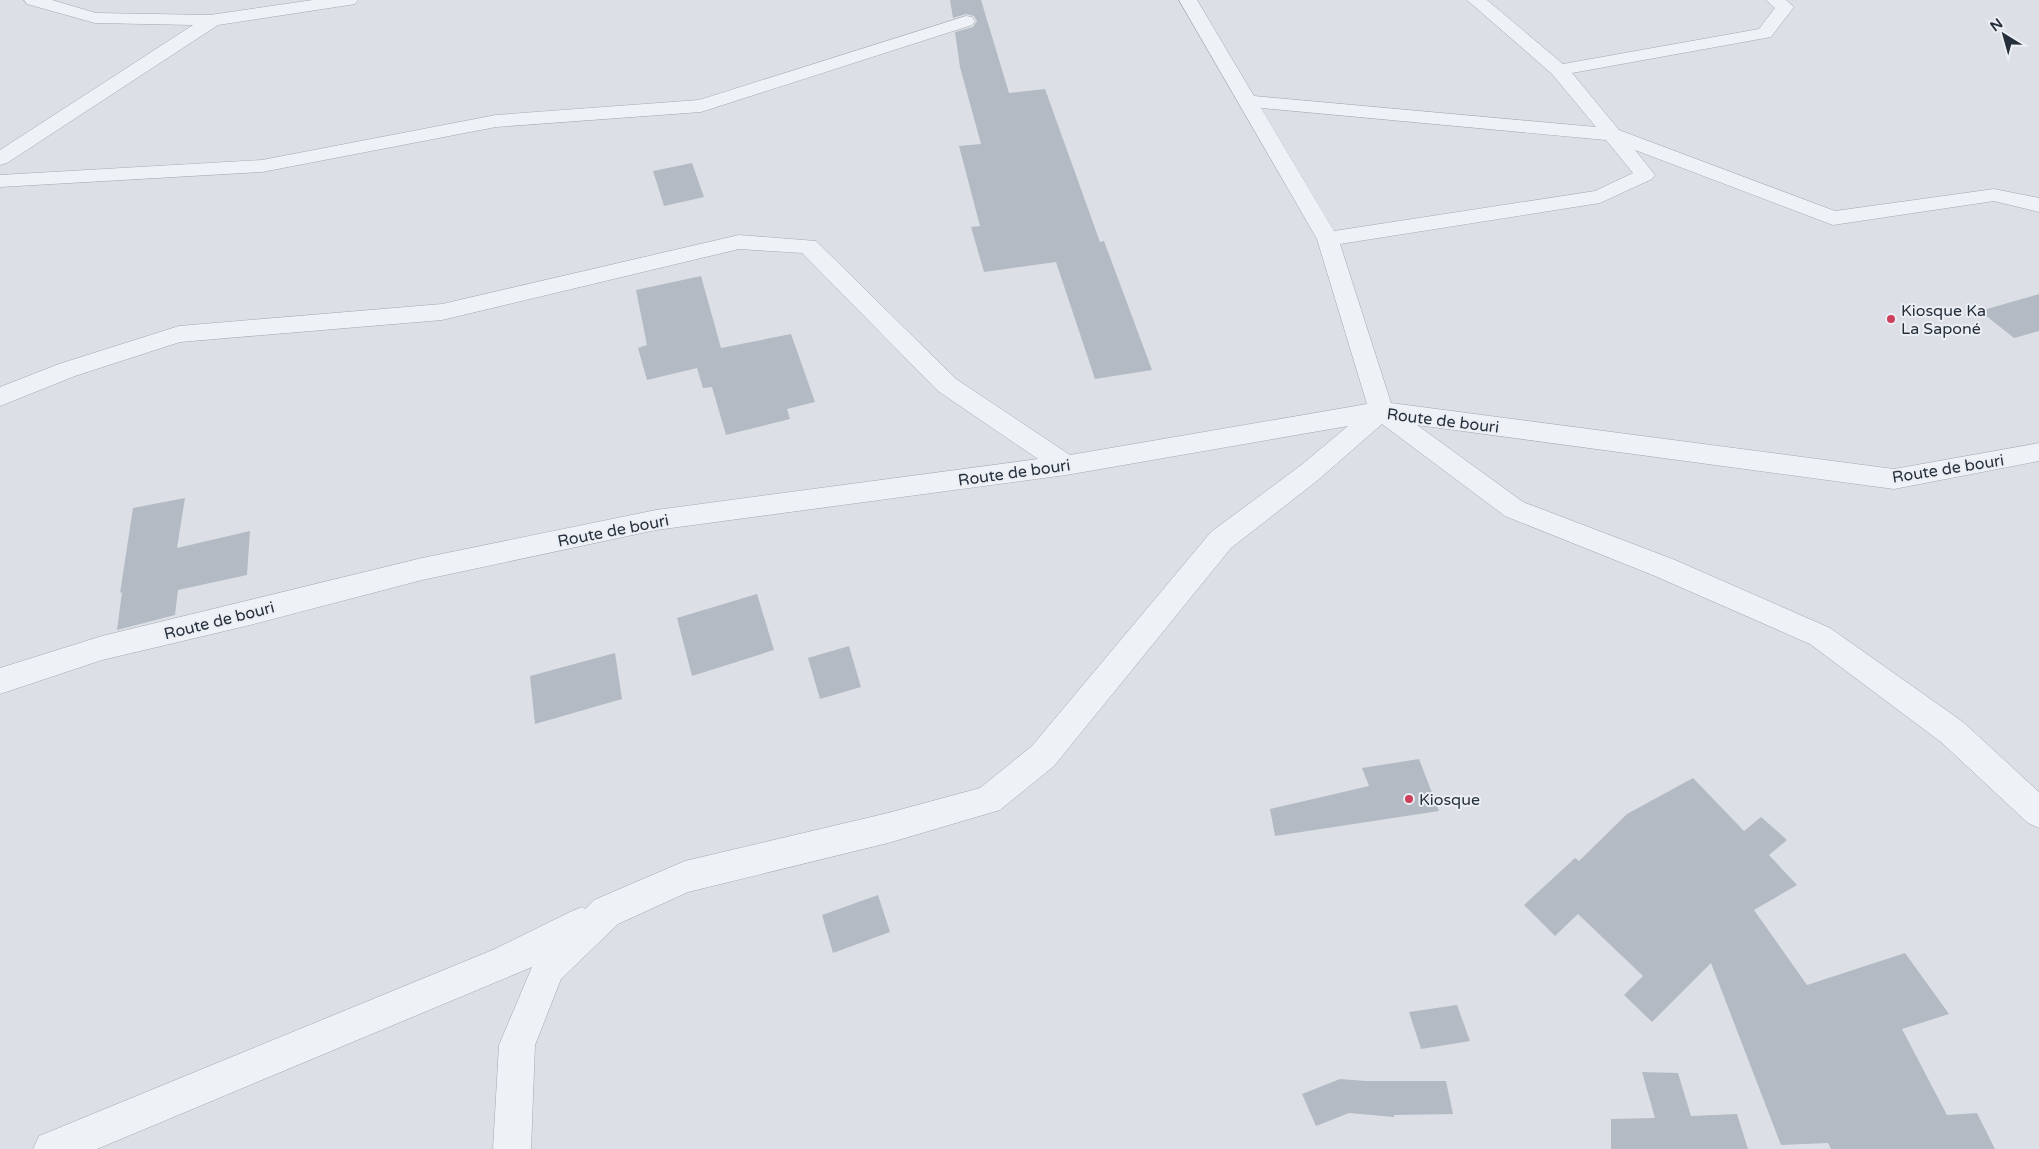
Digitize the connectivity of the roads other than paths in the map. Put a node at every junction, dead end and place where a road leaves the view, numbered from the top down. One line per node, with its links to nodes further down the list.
1 (33, 0): 7 (street)
2 (242, 0): 7 (street)
3 (348, 0): 7 (street)
4 (1476, 0): 9 (street)
5 (1776, 0): 9 (street)
6 (1195, 3): 10 (street)
7 (212, 20): 12 (street)
8 (966, 21): 13 (street)
9 (1559, 70): 11 (street)
10 (1247, 101): 11 (street); 15 (street)
11 (1614, 135): 14 (street); 15 (street)
12 (0, 160)
13 (0, 181)
14 (2039, 204)
15 (1328, 239): 17 (street)
16 (0, 397): 19 (street)
17 (1381, 412): 18 (street, Route de bouri); 19 (street, Route de bouri); 21 (street); 22 (street)
18 (2039, 452)
19 (1066, 465): 20 (street, Route de bouri)
20 (0, 681)
21 (2039, 813)
22 (606, 912): 23 (street); 24 (street)
23 (52, 1149)
24 (512, 1149)

